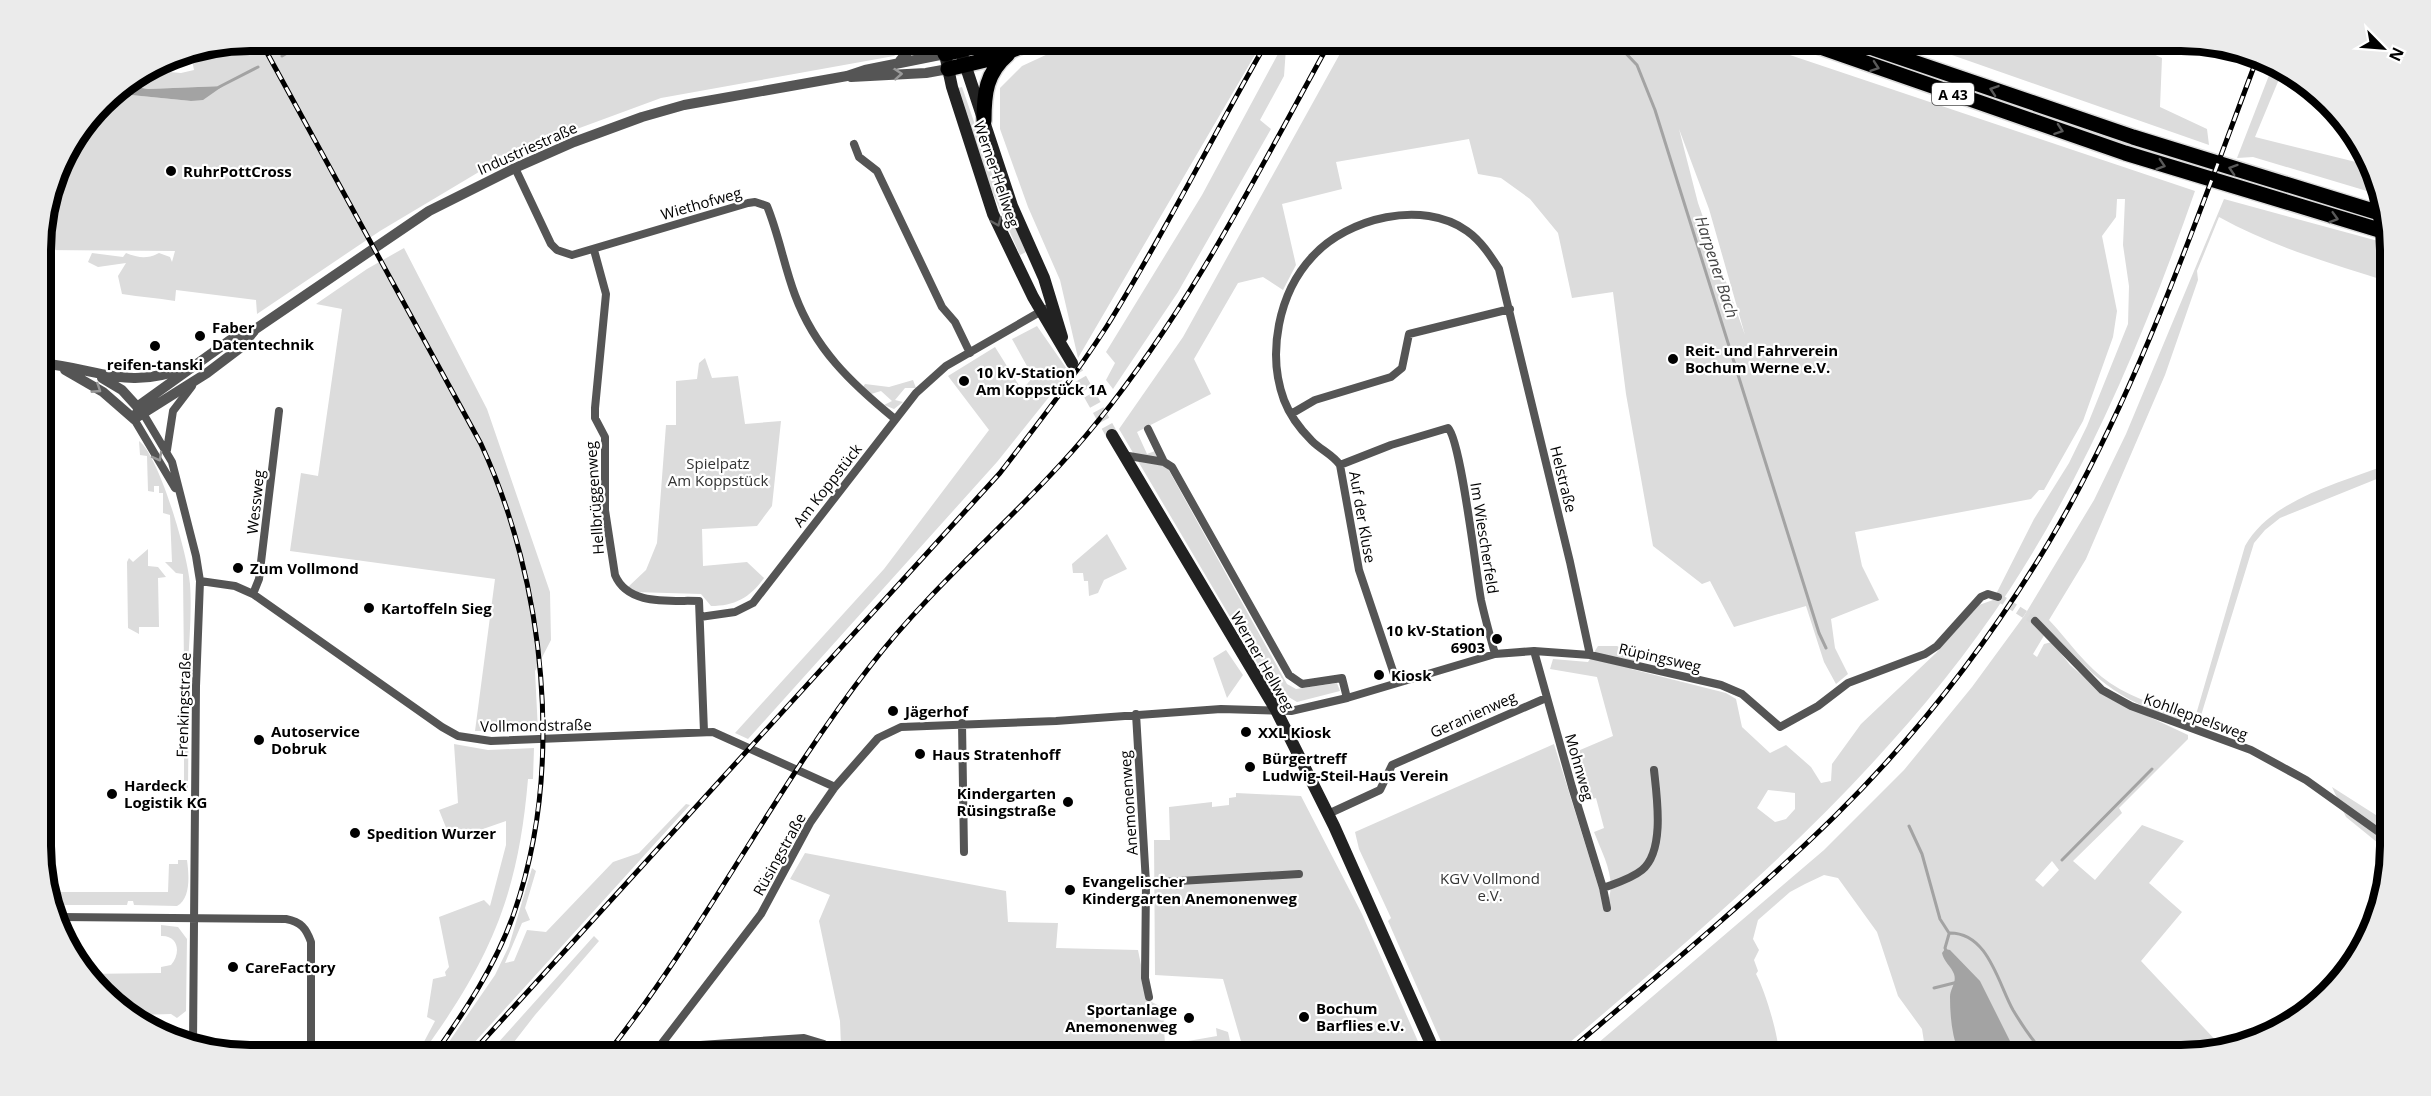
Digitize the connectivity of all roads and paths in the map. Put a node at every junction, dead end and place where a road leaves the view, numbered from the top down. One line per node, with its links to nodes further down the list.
1 (910, 51): 7 (street)
2 (1013, 51): 5 (highway); 9 (highway)
3 (1832, 51): 13 (highway, A 43, one-way to 13)
4 (1881, 51): 12 (highway, A 43, one-way to 4)
5 (961, 52): 6 (highway); 9 (main road, Werner Hellweg)
6 (945, 54): 7 (street, Industriestraße); 8 (street, Industriestraße, one-way to 6); 17 (main road, Werner Hellweg, one-way to 17)
7 (897, 63): 8 (street, Industriestraße)
8 (847, 76): 11 (street, Industriestraße)
9 (984, 121): 15 (main road, Werner Hellweg)
10 (854, 144): 19 (street)
11 (515, 168): 14 (street, Wiethofweg); 18 (street, Industriestraße)
12 (2376, 212)
13 (2378, 230)
14 (594, 250): 28 (street, Wiethofweg); 40 (street, Hellbrüggenweg)
15 (1054, 306): 17 (street); 17 (main road, Werner Hellweg)
16 (1510, 309): 27 (street); 27 (street, Helstraße); 44 (street, Helstraße)
17 (1041, 311): 19 (street, Am Koppstück)
18 (255, 330): 20 (street, Industriestraße); 24 (street, Industriestraße)
19 (970, 352): 28 (street, Am Koppstück)
20 (199, 362): 23 (street, Industriestraße); 26 (street, Industriestraße)
21 (51, 364): 22 (street, Industriestraße)
22 (54, 364): 23 (street, Industriestraße); 26 (street, Industriestraße, one-way to 26)
23 (91, 372): 26 (street, Industriestraße)
24 (197, 380): 26 (street, Industriestraße); 32 (street, Industriestraße)
25 (279, 411): 38 (street, Wessweg)
26 (139, 414): 32 (street, Frenkingstraße); 36 (street, Frenkingstraße, one-way to 36)
27 (1291, 414): 35 (street, Helstraße)
28 (895, 418): 40 (street, Am Koppstück)
29 (1448, 428): 35 (street, Auf der Kluse); 43 (street, Im Wiescherfeld)
30 (1148, 429): 34 (street, Werner Hellweg)
31 (1112, 435): 33 (main road, Werner Hellweg)
32 (167, 453): 36 (street, Frenkingstraße)
33 (1123, 455): 34 (street); 48 (main road, Werner Hellweg)
34 (1164, 462): 46 (street, Werner Hellweg)
35 (1340, 465): 45 (street, Auf der Kluse)
36 (180, 497): 37 (street, Frenkingstraße)
37 (200, 581): 38 (street, Vollmondstraße); 62 (street, Frenkingstraße)
38 (254, 594): 51 (street, Vollmondstraße)
39 (1998, 597): 44 (street, Rüpingsweg)
40 (700, 617): 51 (street)
41 (2035, 621): 55 (street, Kohlleppelsweg)
42 (1534, 651): 43 (street, Rüpingsweg); 44 (street, Rüpingsweg); 47 (street, Mohnweg)
43 (1495, 654): 45 (street, Rüpingsweg)
44 (1590, 655)
45 (1397, 683): 46 (street, Rüpingsweg)
46 (1347, 698): 48 (street, Rüpingsweg)
47 (1546, 698): 54 (street, Geranienweg); 59 (street, Mohnweg)
48 (1276, 710): 49 (street, Rüsingstraße); 54 (main road, Werner Hellweg)
49 (1136, 714): 50 (street, Rüsingstraße); 58 (street, Anemonenweg)
50 (962, 723): 53 (street, Rüsingstraße); 56 (street)
51 (704, 732): 53 (street, Vollmondstraße)
52 (1654, 770): 59 (street)
53 (835, 787): 65 (street, Rüsingstraße)
54 (1328, 814): 70 (main road, Werner Hellweg)
55 (2380, 832)
56 (964, 852)
57 (1299, 874): 58 (street)
58 (1146, 883): 63 (street, Anemonenweg)
59 (1604, 888): 60 (street, Mohnweg)
60 (1607, 908)
61 (64, 916): 62 (street)
62 (194, 916): 64 (street, Frenkingstraße); 67 (street)
63 (1149, 997)
64 (192, 1036)
65 (663, 1043): 68 (street)
66 (824, 1044): 69 (street)
67 (311, 1045)
68 (666, 1045)
69 (700, 1045)
70 (1432, 1045)

